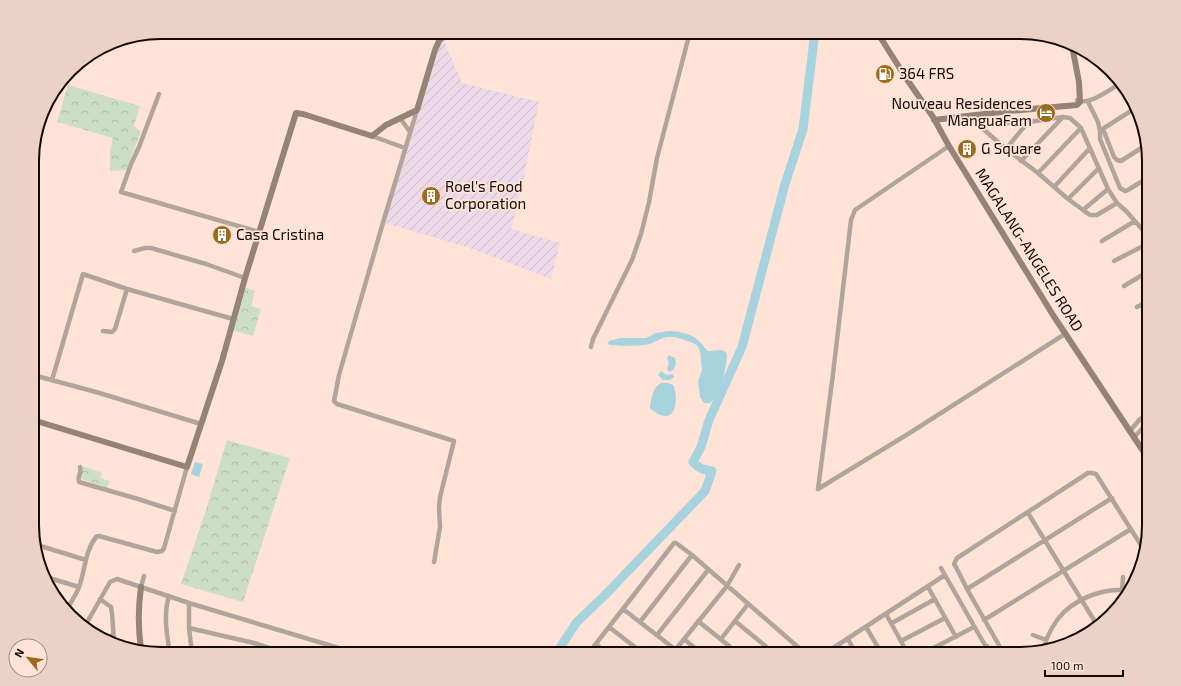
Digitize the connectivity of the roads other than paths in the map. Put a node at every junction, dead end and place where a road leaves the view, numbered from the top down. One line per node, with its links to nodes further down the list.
1 (441, 39): 9 (street)
2 (688, 39): 49 (street)
3 (881, 39): 13 (street, MAGALANG-ANGELES ROAD)
4 (1073, 51): 7 (street)
5 (1116, 86): 8 (street)
6 (159, 94): 35 (street)
7 (1078, 101): 8 (street); 13 (street)
8 (1088, 102): 16 (street)
9 (417, 110): 12 (street); 17 (street)
10 (1131, 111): 16 (street)
11 (1063, 117): 14 (street); 15 (street); 24 (street)
12 (400, 118): 17 (street); 18 (street)
13 (934, 119): 19 (street, MAGALANG-ANGELES ROAD)
14 (1028, 122): 23 (street); 23 (street)
15 (1081, 128): 21 (street); 26 (street)
16 (1101, 130): 22 (street); 27 (street)
17 (410, 132): 20 (street)
18 (372, 136): 20 (street); 35 (street)
19 (949, 146): 48 (street, MAGALANG-ANGELES ROAD); 48 (street)
20 (405, 148): 70 (street)
21 (1090, 148): 25 (street); 28 (street)
22 (1141, 148)
23 (1006, 149): 24 (street)
24 (1021, 161): 26 (street)
25 (1099, 168): 29 (street); 30 (street)
26 (1038, 172): 28 (street)
27 (1142, 181)
28 (1054, 187): 30 (street)
29 (1108, 189): 31 (street); 32 (street)
30 (1068, 199): 32 (street)
31 (1117, 204): 32 (street); 33 (street)
32 (1083, 210)
33 (1135, 221): 34 (street); 36 (street)
34 (1142, 229)
35 (259, 232): 41 (street)
36 (1102, 241)
37 (1142, 247): 39 (street)
38 (134, 251): 41 (street)
39 (1114, 261)
40 (1142, 275): 42 (street)
41 (245, 278): 46 (street)
42 (1124, 286)
43 (127, 288): 46 (street); 47 (street); 51 (street)
44 (1142, 304): 45 (street)
45 (1137, 307)
46 (233, 319): 54 (street)
47 (104, 331)
48 (1065, 334): 56 (street, MAGALANG-ANGELES ROAD)
49 (591, 347)
50 (39, 377): 51 (street)
51 (52, 380): 54 (street)
52 (1142, 418): 56 (street)
53 (39, 422): 60 (street)
54 (201, 424): 60 (street)
55 (1142, 429): 57 (street)
56 (1130, 431): 57 (street, MAGALANG-ANGELES ROAD)
57 (1134, 437): 58 (street, MAGALANG-ANGELES ROAD)
58 (1142, 449)
59 (80, 466): 62 (street)
60 (187, 467): 62 (street)
61 (1112, 498): 63 (street); 64 (street); 65 (street)
62 (175, 511): 69 (street)
63 (1028, 513): 65 (street); 83 (street)
64 (1131, 529): 66 (street); 74 (street)
65 (1044, 540): 74 (street); 83 (street)
66 (1141, 544)
67 (41, 546): 69 (street)
68 (692, 555): 73 (street); 92 (street); 100 (street)
69 (86, 560): 80 (street)
70 (434, 562)
71 (739, 565): 79 (street)
72 (941, 568): 75 (street)
73 (708, 570): 79 (street); 108 (street)
74 (1063, 571): 88 (street); 95 (street)
75 (945, 575): 82 (street); 104 (street)
76 (144, 576): 81 (street)
77 (1122, 577): 84 (street)
78 (52, 579): 80 (street)
79 (727, 586): 90 (street); 96 (street)
80 (79, 587): 91 (street)
81 (141, 587): 85 (street); 86 (street); 116 (street)
82 (928, 587): 87 (street); 93 (street)
83 (967, 589): 95 (street)
84 (1122, 590): 88 (street)
85 (169, 596): 89 (street); 120 (street)
86 (100, 599): 99 (street); 107 (street)
87 (935, 599): 94 (street); 101 (street)
88 (1083, 600): 98 (street); 113 (street)
89 (189, 603): 105 (street); 123 (street)
90 (748, 604): 97 (street); 117 (street)
91 (70, 605)
92 (623, 609): 100 (street); 102 (street)
93 (886, 614): 101 (street); 103 (street)
94 (945, 618): 109 (street); 114 (street)
95 (984, 620): 138 (street)
96 (698, 621): 110 (street); 111 (street)
97 (735, 621): 111 (street); 131 (street)
98 (1095, 621)
99 (87, 622)
100 (640, 622): 108 (street)
101 (892, 623): 114 (street)
102 (609, 627): 115 (street); 126 (street)
103 (866, 627): 112 (street); 135 (street)
104 (974, 627): 109 (street); 119 (street)
105 (189, 628): 121 (street); 122 (street)
106 (1032, 634): 113 (street)
107 (113, 635)
108 (657, 635): 127 (street)
109 (956, 637): 137 (street)
110 (684, 639): 128 (street); 129 (street)
111 (721, 639): 130 (street)
112 (848, 639): 133 (street); 134 (street)
113 (1046, 640): 118 (street)
114 (901, 641): 136 (street)
115 (596, 644): 124 (street); 125 (street)
116 (140, 645)
117 (795, 645): 132 (street)
118 (1045, 645)
119 (987, 646)
120 (169, 647)
121 (191, 647)
122 (266, 647)
123 (335, 647)
124 (594, 647)
125 (600, 647)
126 (635, 647)
127 (669, 647)
128 (678, 647)
129 (694, 647)
130 (731, 647)
131 (767, 647)
132 (797, 647)
133 (835, 647)
134 (852, 647)
135 (878, 647)
136 (904, 647)
137 (936, 647)
138 (1000, 647)

